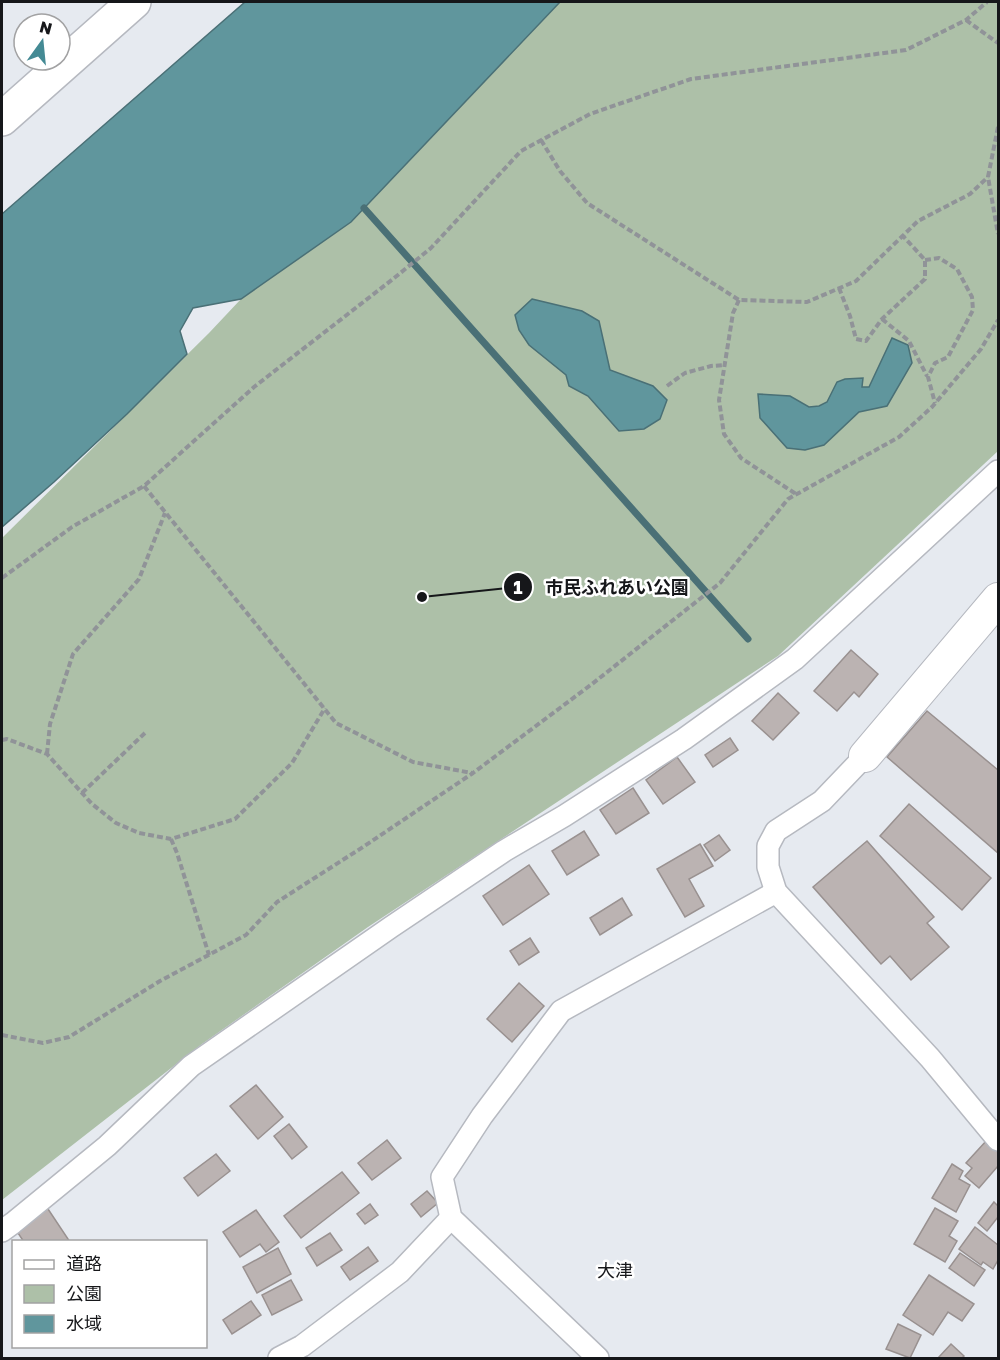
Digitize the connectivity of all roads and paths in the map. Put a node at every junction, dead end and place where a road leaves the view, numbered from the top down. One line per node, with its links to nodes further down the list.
1 (134, 2): 5 (main road)
2 (987, 2): 3 (path)
3 (966, 20): 4 (path); 7 (path)
4 (999, 43)
5 (2, 118)
6 (999, 127): 8 (path)
7 (541, 140): 13 (path); 21 (path)
8 (988, 177): 9 (path); 10 (path)
9 (999, 234)
10 (903, 236): 11 (path); 12 (path)
11 (925, 260): 14 (path); 17 (path)
12 (839, 288): 13 (path); 14 (path)
13 (739, 300): 16 (path)
14 (882, 319): 17 (path)
15 (999, 320): 19 (path)
16 (725, 365): 18 (path); 22 (path)
17 (928, 377): 19 (path)
18 (667, 386)
19 (935, 403): 22 (path)
20 (998, 473): 39 (street)
21 (144, 486): 23 (path); 24 (path)
22 (796, 494): 31 (path)
23 (165, 512): 26 (path); 29 (path)
24 (2, 578)
25 (999, 600): 30 (street)
26 (324, 708): 31 (path); 33 (path)
27 (147, 731): 32 (path)
28 (2, 740): 29 (path)
29 (46, 753): 32 (path)
30 (865, 756): 34 (street)
31 (473, 773): 35 (path)
32 (82, 793): 33 (path)
33 (171, 839): 35 (path)
34 (776, 892): 37 (street); 38 (street)
35 (208, 955): 36 (path)
36 (2, 1035)
37 (999, 1140)
38 (451, 1218): 40 (street); 41 (street)
39 (2, 1231)
40 (279, 1359)
41 (598, 1359)

